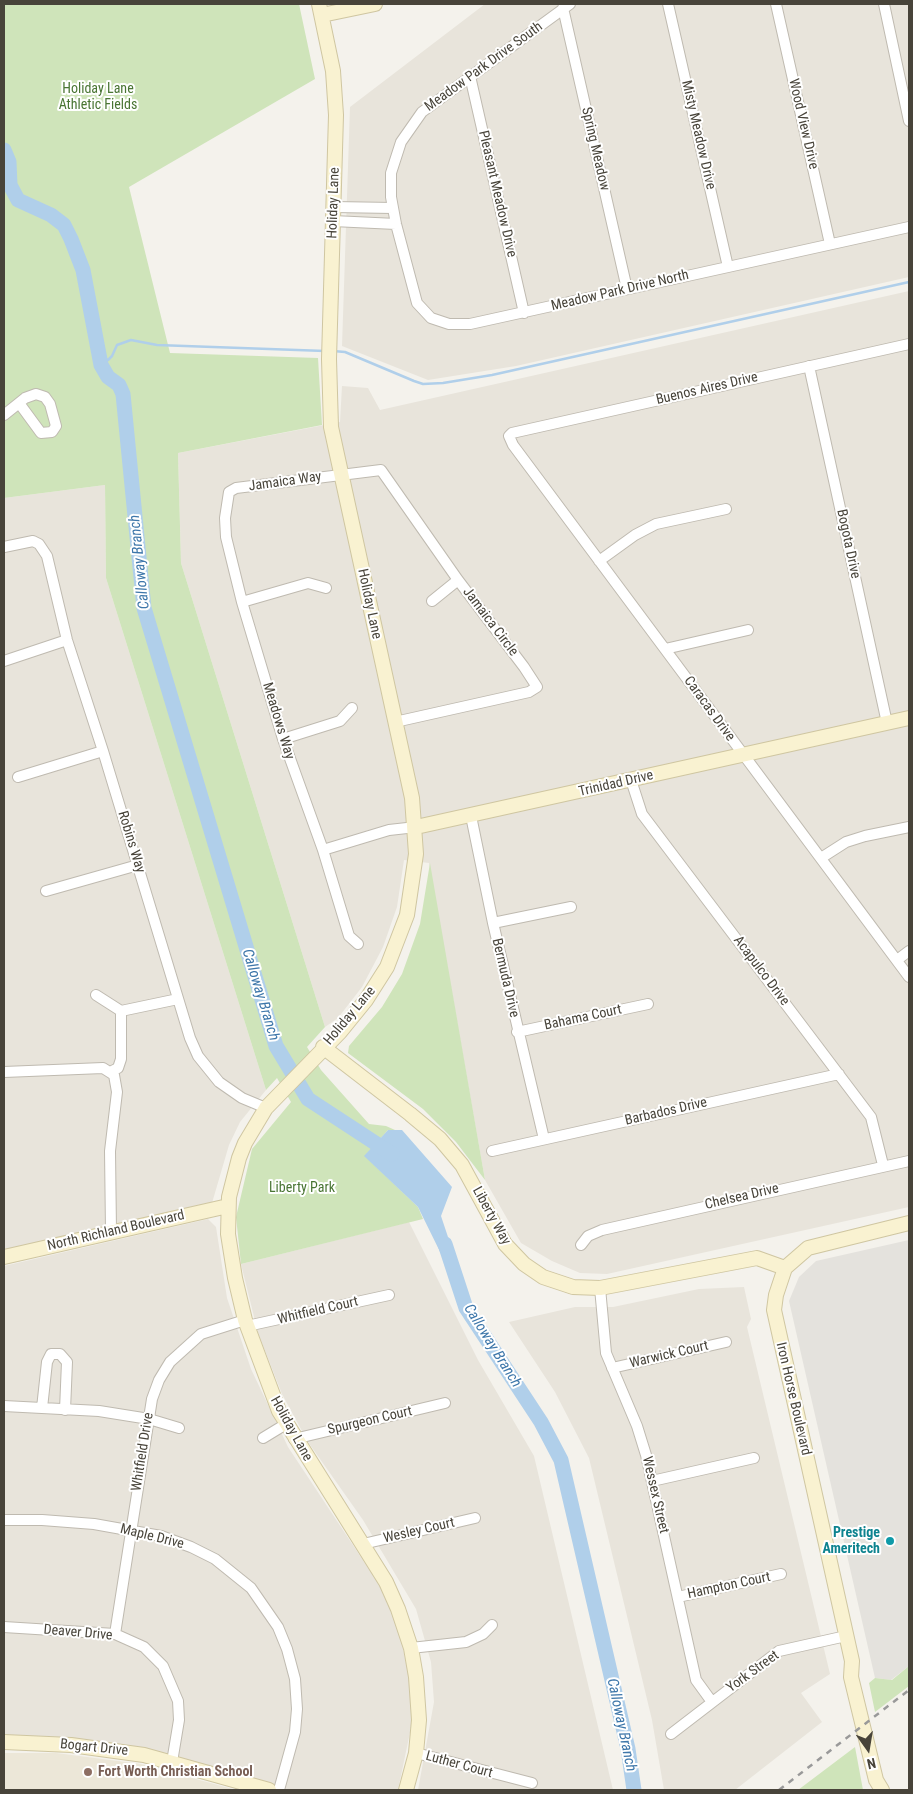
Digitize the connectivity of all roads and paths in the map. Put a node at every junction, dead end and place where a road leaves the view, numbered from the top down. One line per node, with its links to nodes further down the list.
1 (375, 4): 6 (street)
2 (668, 4): 15 (street, Misty Meadow Drive)
3 (776, 4): 14 (street, Wood View Drive)
4 (884, 4): 8 (street)
5 (567, 6): 7 (street, Meadow Park Drive South); 16 (street, Spring Meadow)
6 (322, 7): 9 (street, Holiday Lane)
7 (470, 76): 10 (street, Meadow Park Drive South); 17 (street, Pleasant Meadow Drive)
8 (909, 121)
9 (334, 207): 10 (street); 11 (street, Holiday Lane)
10 (393, 208): 12 (street, Meadow Park Drive South)
11 (333, 221): 12 (street); 23 (street, Holiday Lane)
12 (396, 224): 17 (street, Meadow Park Drive North)
13 (909, 227): 14 (street, Meadow Park Drive North)
14 (830, 244): 15 (street, Meadow Park Drive North)
15 (728, 267): 16 (street, Meadow Park Drive North)
16 (627, 289): 17 (street, Meadow Park Drive North)
17 (524, 313)
18 (909, 344): 19 (street, Buenos Aires Drive)
19 (809, 366): 22 (street, Buenos Aires Drive); 39 (street, Bogota Drive)
20 (19, 403): 21 (street)
21 (4, 415)
22 (510, 439): 27 (street, Caracas Drive)
23 (341, 474): 24 (street, Jamaica Way); 28 (street, Jamaica Circle); 38 (street, Holiday Lane)
24 (229, 492): 31 (street, Meadows Way)
25 (726, 509): 27 (street)
26 (4, 547): 33 (street, Robins Way)
27 (599, 561): 34 (street, Caracas Drive)
28 (458, 580): 30 (street); 38 (street, Jamaica Circle)
29 (326, 588): 31 (street)
30 (432, 601)
31 (242, 602): 40 (street, Meadows Way)
32 (748, 630): 34 (street)
33 (67, 640): 35 (street); 41 (street, Robins Way)
34 (665, 649): 42 (street, Caracas Drive)
35 (4, 661)
36 (352, 708): 40 (street)
37 (909, 718): 39 (street, Trinidad Drive)
38 (395, 722): 46 (street, Holiday Lane)
39 (887, 723): 42 (street, Trinidad Drive)
40 (283, 739): 48 (street, Meadows Way)
41 (103, 751): 43 (street); 50 (street, Robins Way)
42 (743, 755): 44 (street, Trinidad Drive); 49 (street, Caracas Drive)
43 (18, 778)
44 (631, 780): 45 (street, Trinidad Drive); 66 (street, Acapulco Drive)
45 (471, 816): 46 (street, Trinidad Drive); 53 (street, Bermuda Drive)
46 (416, 827): 48 (street, Trinidad Drive); 63 (street, Holiday Lane)
47 (909, 827): 49 (street)
48 (323, 850): 54 (street, Meadows Way)
49 (821, 858): 56 (street, Caracas Drive)
50 (138, 865): 51 (street); 59 (street, Robins Way)
51 (46, 891)
52 (571, 907): 53 (street)
53 (493, 923): 62 (street, Bermuda Drive)
54 (358, 944)
55 (909, 951): 56 (street)
56 (897, 960): 57 (street, Caracas Drive)
57 (909, 977)
58 (96, 995): 61 (street)
59 (178, 999): 61 (street); 67 (street, Robins Way)
60 (648, 1004): 62 (street, Bahama Court)
61 (121, 1010): 65 (street)
62 (517, 1032): 68 (street, Bermuda Drive)
63 (319, 1052): 67 (street, Holiday Lane); 78 (street, Liberty Way)
64 (4, 1072): 65 (street)
65 (110, 1072): 74 (street)
66 (839, 1074): 68 (street, Barbados Drive); 71 (street, Acapulco Drive)
67 (266, 1108): 72 (street, Holiday Lane)
68 (544, 1140): 69 (street, Barbados Drive)
69 (492, 1151)
70 (909, 1161): 71 (street, Chelsea Drive)
71 (883, 1165): 75 (street, Chelsea Drive)
72 (228, 1206): 74 (street, North Richland Boulevard); 80 (street, Holiday Lane)
73 (909, 1223): 77 (street)
74 (111, 1231): 76 (street, North Richland Boulevard)
75 (581, 1245)
76 (4, 1257)
77 (785, 1268): 78 (street, Liberty Way); 103 (street, Iron Horse Boulevard)
78 (600, 1288): 82 (street, Wessex Street)
79 (389, 1295): 80 (street, Whitfield Court)
80 (246, 1323): 87 (street, Whitfield Drive); 88 (street, Holiday Lane)
81 (726, 1342): 82 (street, Warwick Court)
82 (612, 1368): 93 (street, Wessex Street)
83 (445, 1403): 91 (street, Spurgeon Court)
84 (4, 1406): 85 (street)
85 (42, 1408): 86 (street); 86 (street)
86 (65, 1410): 87 (street)
87 (149, 1419): 89 (street); 96 (street, Whitfield Drive)
88 (286, 1424): 90 (street); 91 (street, Holiday Lane)
89 (179, 1428)
90 (263, 1438)
91 (294, 1439): 97 (street, Holiday Lane)
92 (754, 1458): 93 (street)
93 (652, 1481): 99 (street, Wessex Street)
94 (475, 1518): 97 (street, Wesley Court)
95 (4, 1520): 96 (street, Maple Drive)
96 (131, 1530): 102 (street, Whitfield Drive); 112 (street, Maple Drive)
97 (363, 1544): 104 (street, Holiday Lane)
98 (781, 1574): 99 (street, Hampton Court)
99 (678, 1597): 105 (street, Wessex Street)
100 (492, 1625): 104 (street)
101 (4, 1627): 102 (street, Deaver Drive)
102 (115, 1634): 109 (street, Deaver Drive)
103 (846, 1636): 105 (street, York Street); 114 (street, Iron Horse Boulevard)
104 (411, 1648): 108 (street, Holiday Lane)
105 (712, 1702): 106 (street, York Street)
106 (671, 1734)
107 (4, 1742): 109 (street, Bogart Drive)
108 (416, 1753): 110 (street, Luther Court); 113 (street, Holiday Lane)
109 (172, 1762): 111 (street, Bogart Drive)
110 (532, 1784)
111 (269, 1790)
112 (279, 1790)
113 (406, 1790)
114 (882, 1790)

